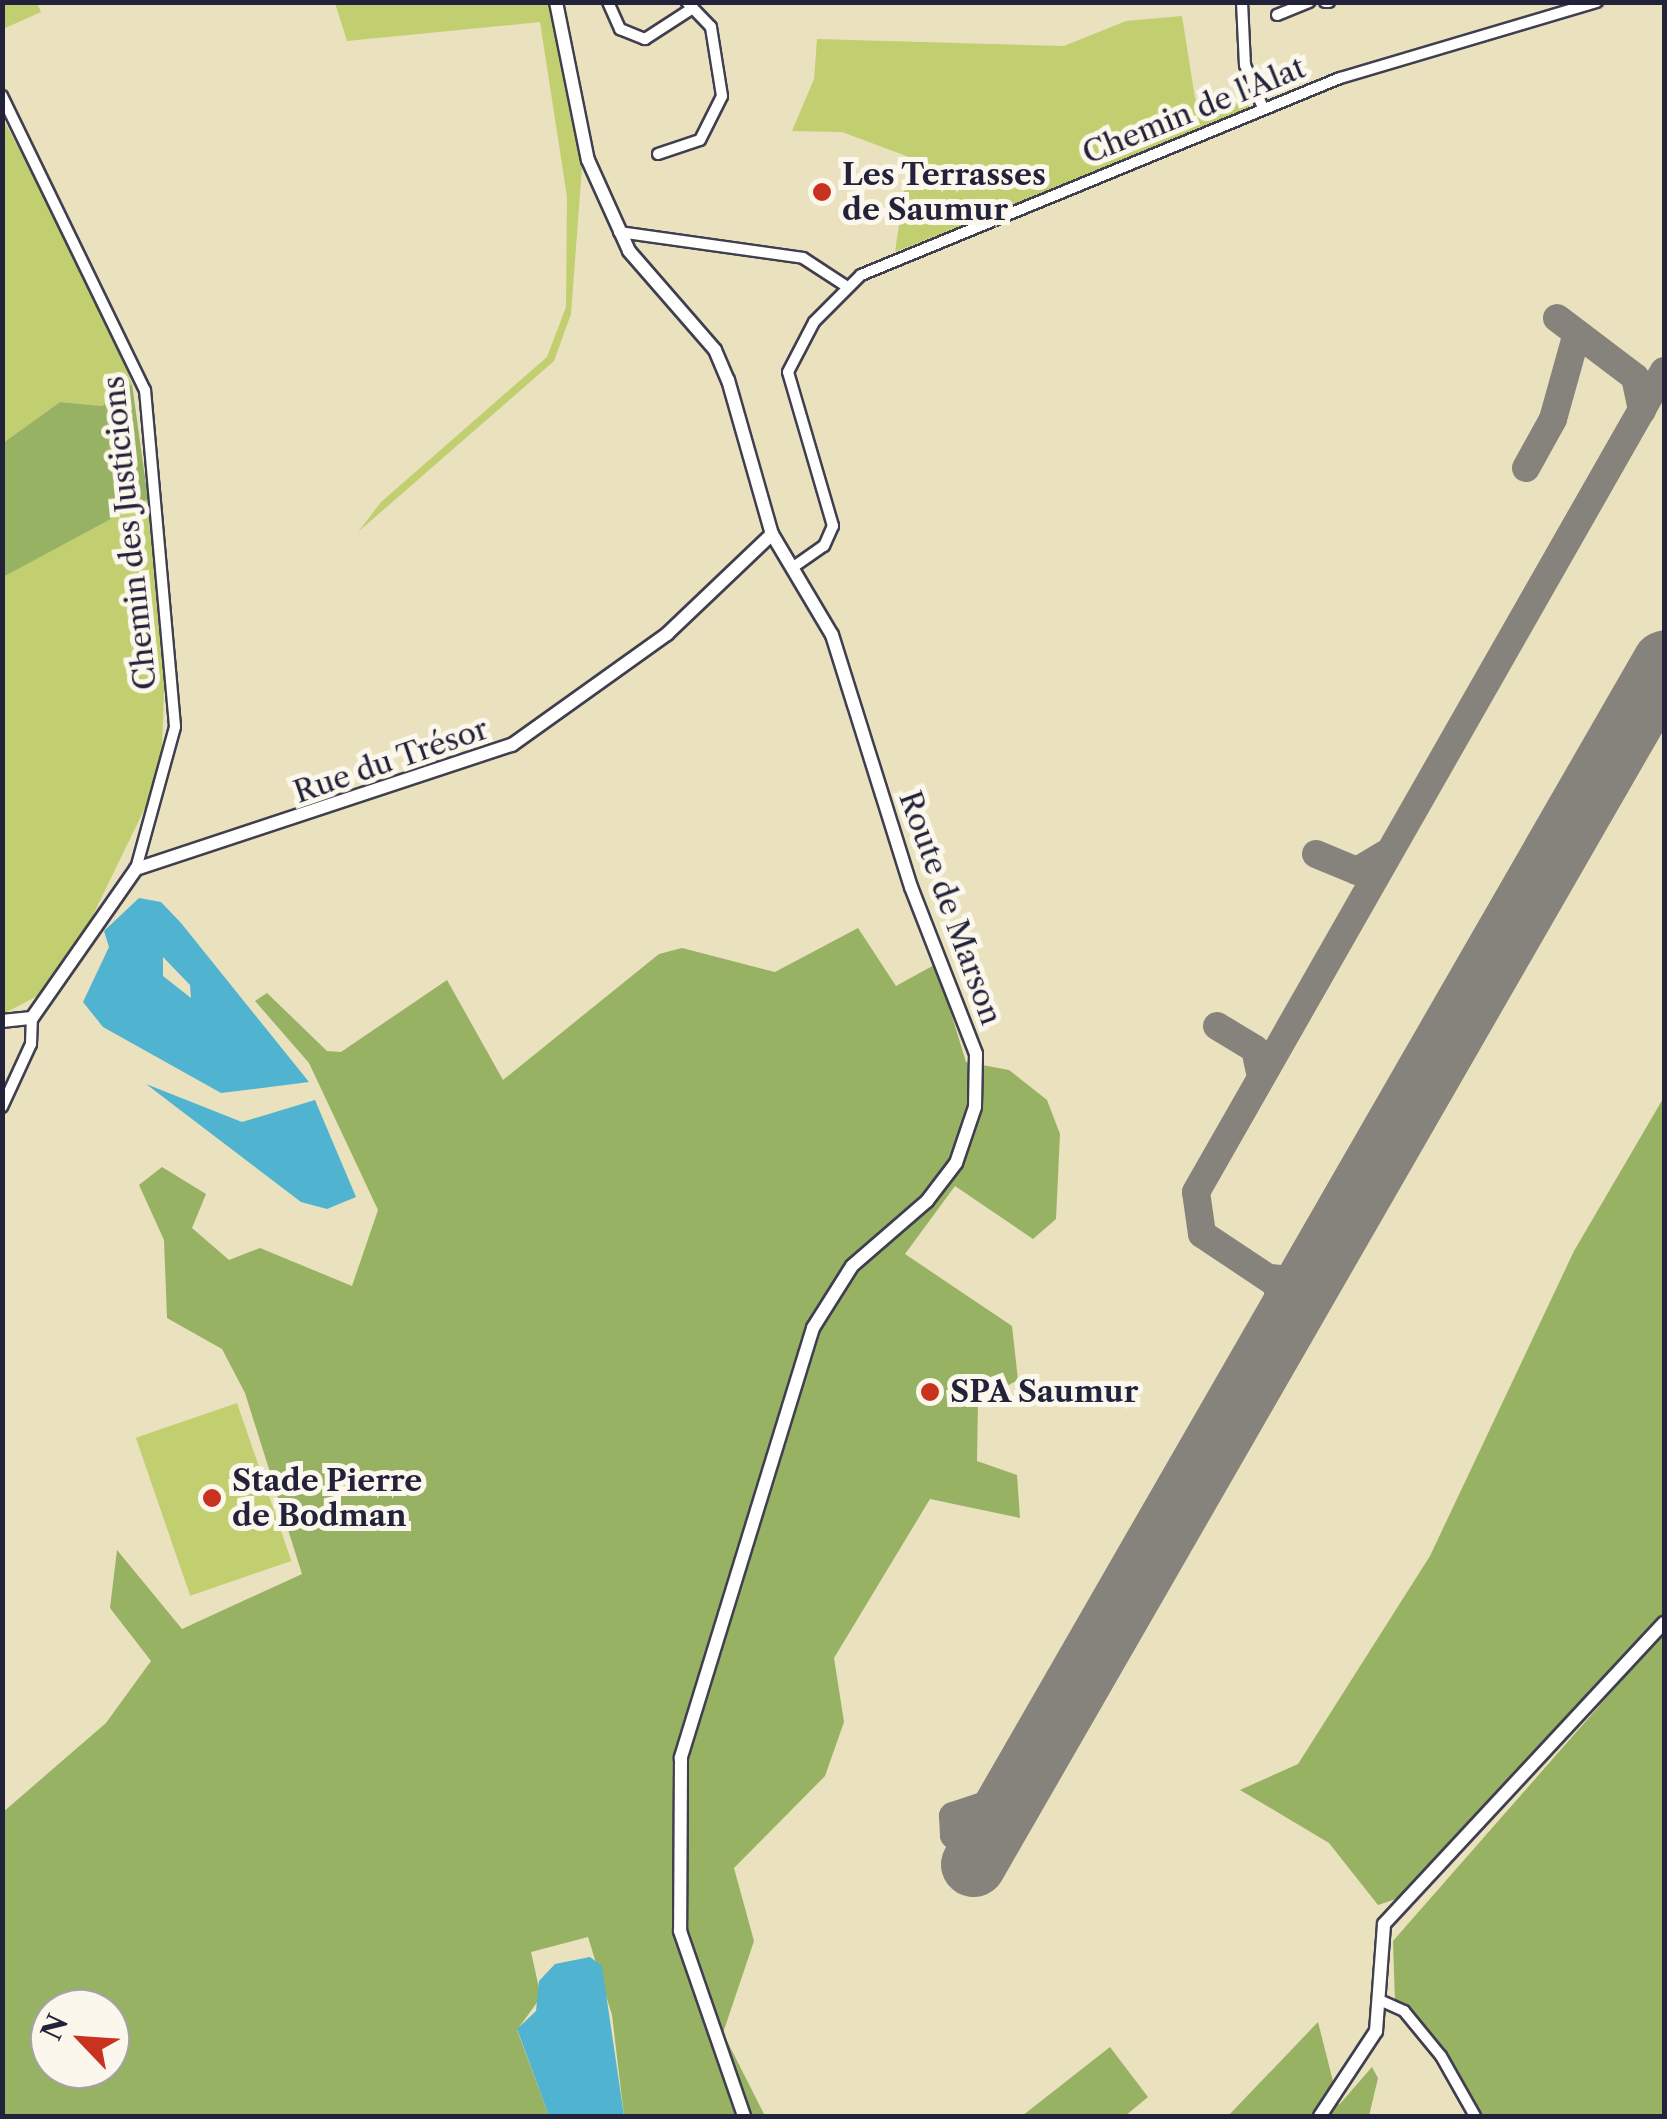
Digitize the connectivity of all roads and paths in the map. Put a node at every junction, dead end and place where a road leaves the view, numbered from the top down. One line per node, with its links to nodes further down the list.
1 (556, 2): 11 (street, Route de Marson)
2 (608, 2): 6 (street)
3 (1242, 2): 9 (street)
4 (1310, 2): 7 (street)
5 (1597, 2): 9 (street, Chemin de l'Alat)
6 (690, 5): 10 (street)
7 (1278, 15)
8 (2, 96): 15 (street, Chemin des Justicions)
9 (1262, 108): 12 (street, Chemin de l'Alat)
10 (658, 154)
11 (619, 232): 12 (street); 13 (street, Route de Marson)
12 (846, 286): 14 (street)
13 (772, 534): 14 (street, Route de Marson); 15 (street, Rue du Trésor)
14 (792, 568): 21 (street, Route de Marson)
15 (136, 869): 16 (street)
16 (32, 1018): 17 (street); 18 (street)
17 (2, 1021)
18 (2, 1107)
19 (1664, 1623): 20 (street)
20 (1384, 2002): 22 (street); 23 (street)
21 (744, 2116)
22 (1320, 2116)
23 (1475, 2116)

